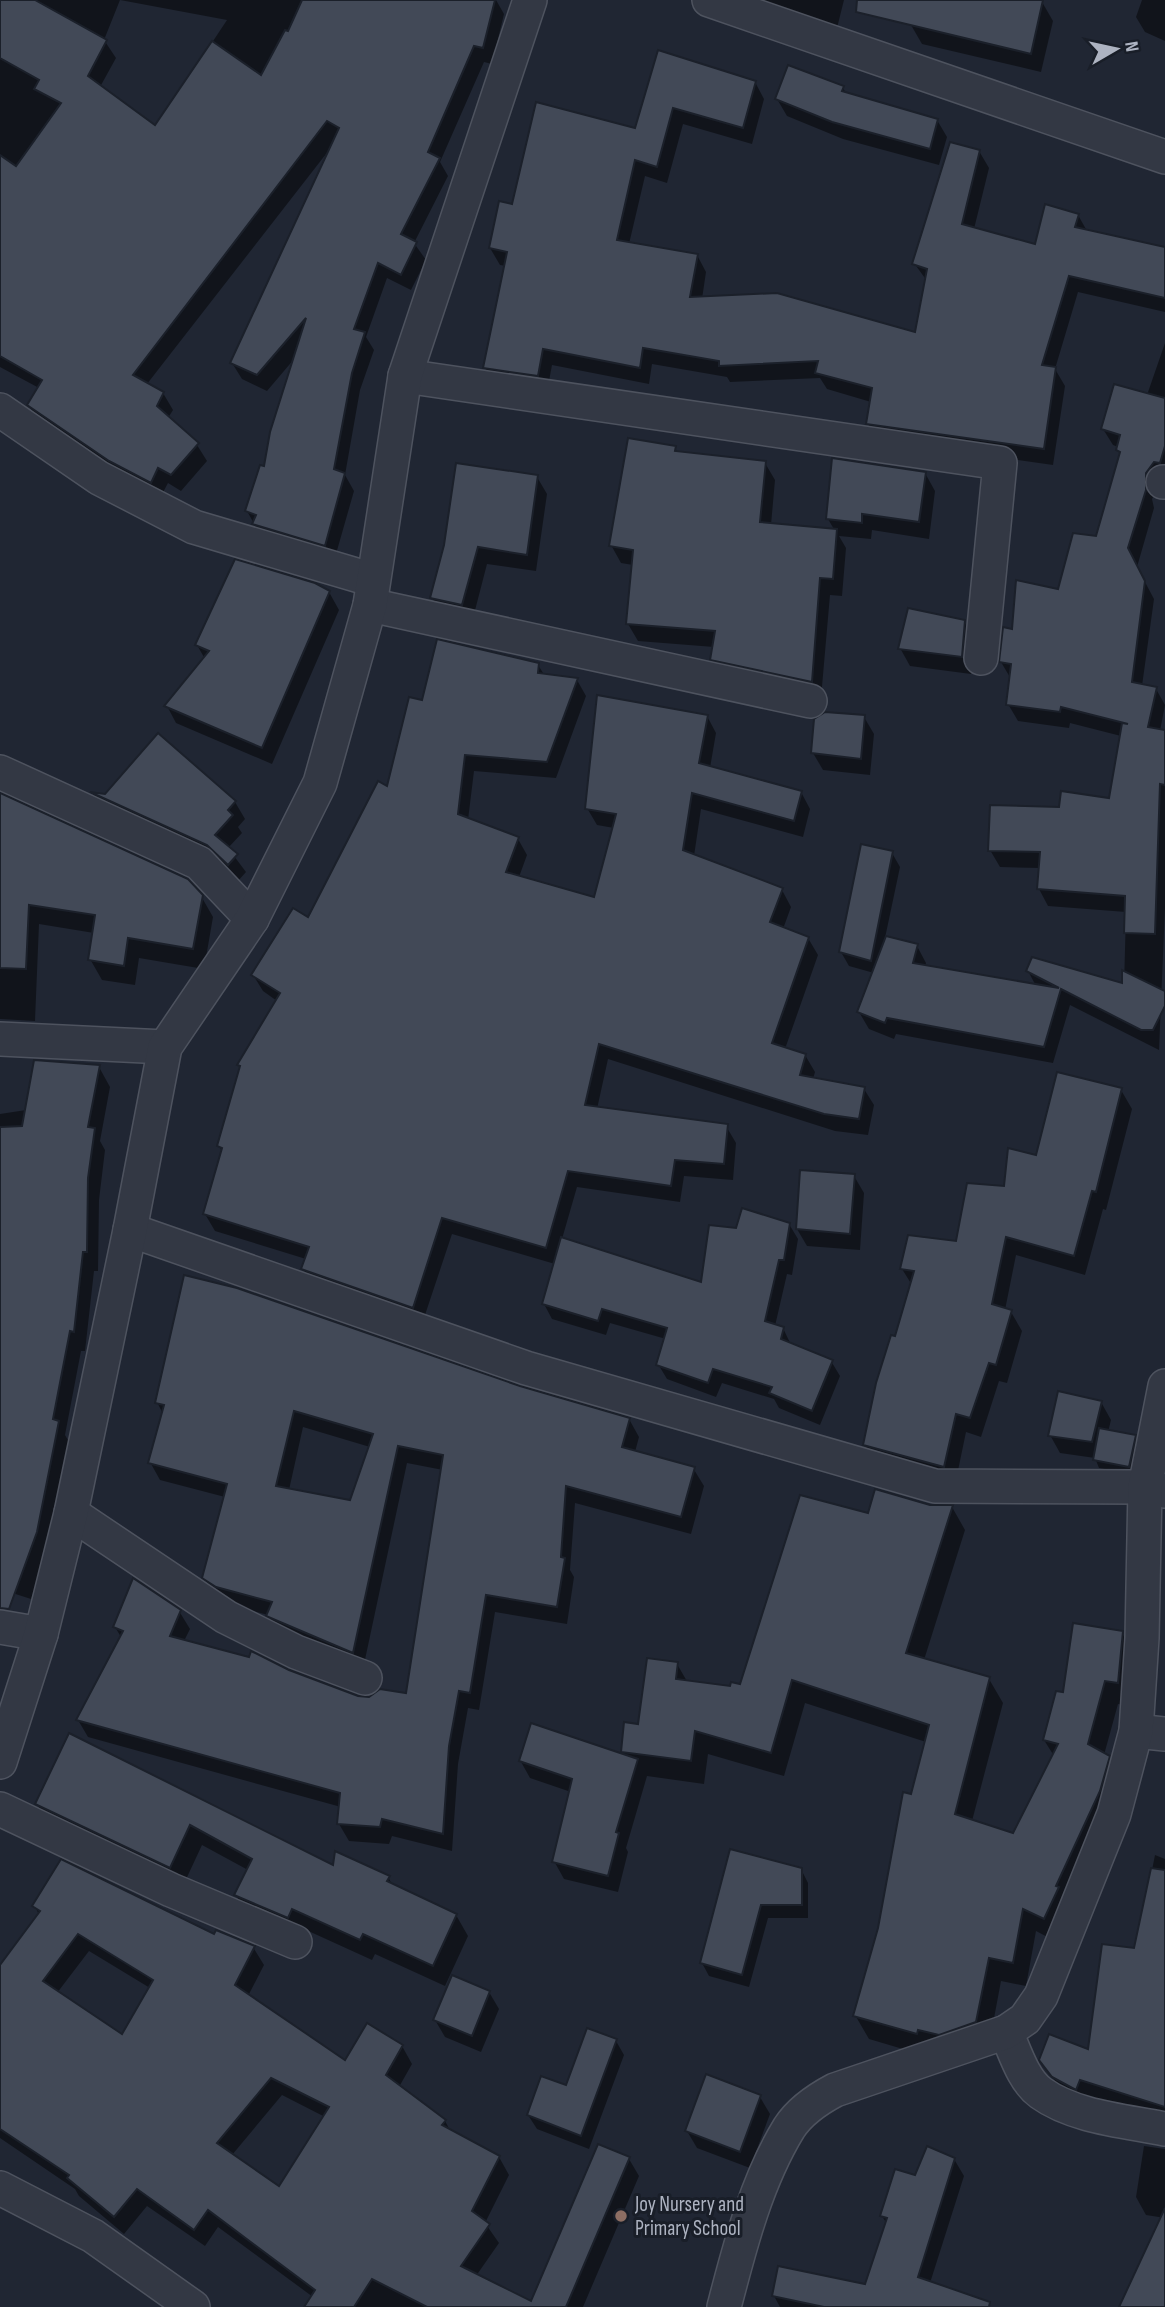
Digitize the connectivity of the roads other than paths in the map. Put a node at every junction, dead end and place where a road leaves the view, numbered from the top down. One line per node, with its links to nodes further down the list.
1 (530, 0): 4 (street)
2 (709, 0): 3 (street)
3 (1165, 156)
4 (405, 376): 6 (street); 7 (street)
5 (0, 410): 6 (street)
6 (372, 592): 8 (street); 10 (street)
7 (981, 658)
8 (810, 701)
9 (0, 772): 10 (street)
10 (252, 919): 12 (street)
11 (0, 1039): 12 (street)
12 (165, 1047): 13 (street)
13 (131, 1230): 15 (street); 16 (street)
14 (1165, 1386): 15 (street)
15 (1155, 1489): 20 (street)
16 (71, 1513): 18 (street); 19 (street)
17 (0, 1627): 18 (street)
18 (41, 1634): 21 (street)
19 (365, 1678)
20 (1151, 1732): 24 (street)
21 (0, 1762)
22 (0, 1809): 23 (street)
23 (295, 1942)
24 (1006, 2032): 25 (street); 28 (street)
25 (1165, 2129)
26 (0, 2188): 27 (street)
27 (193, 2307)
28 (723, 2307)

